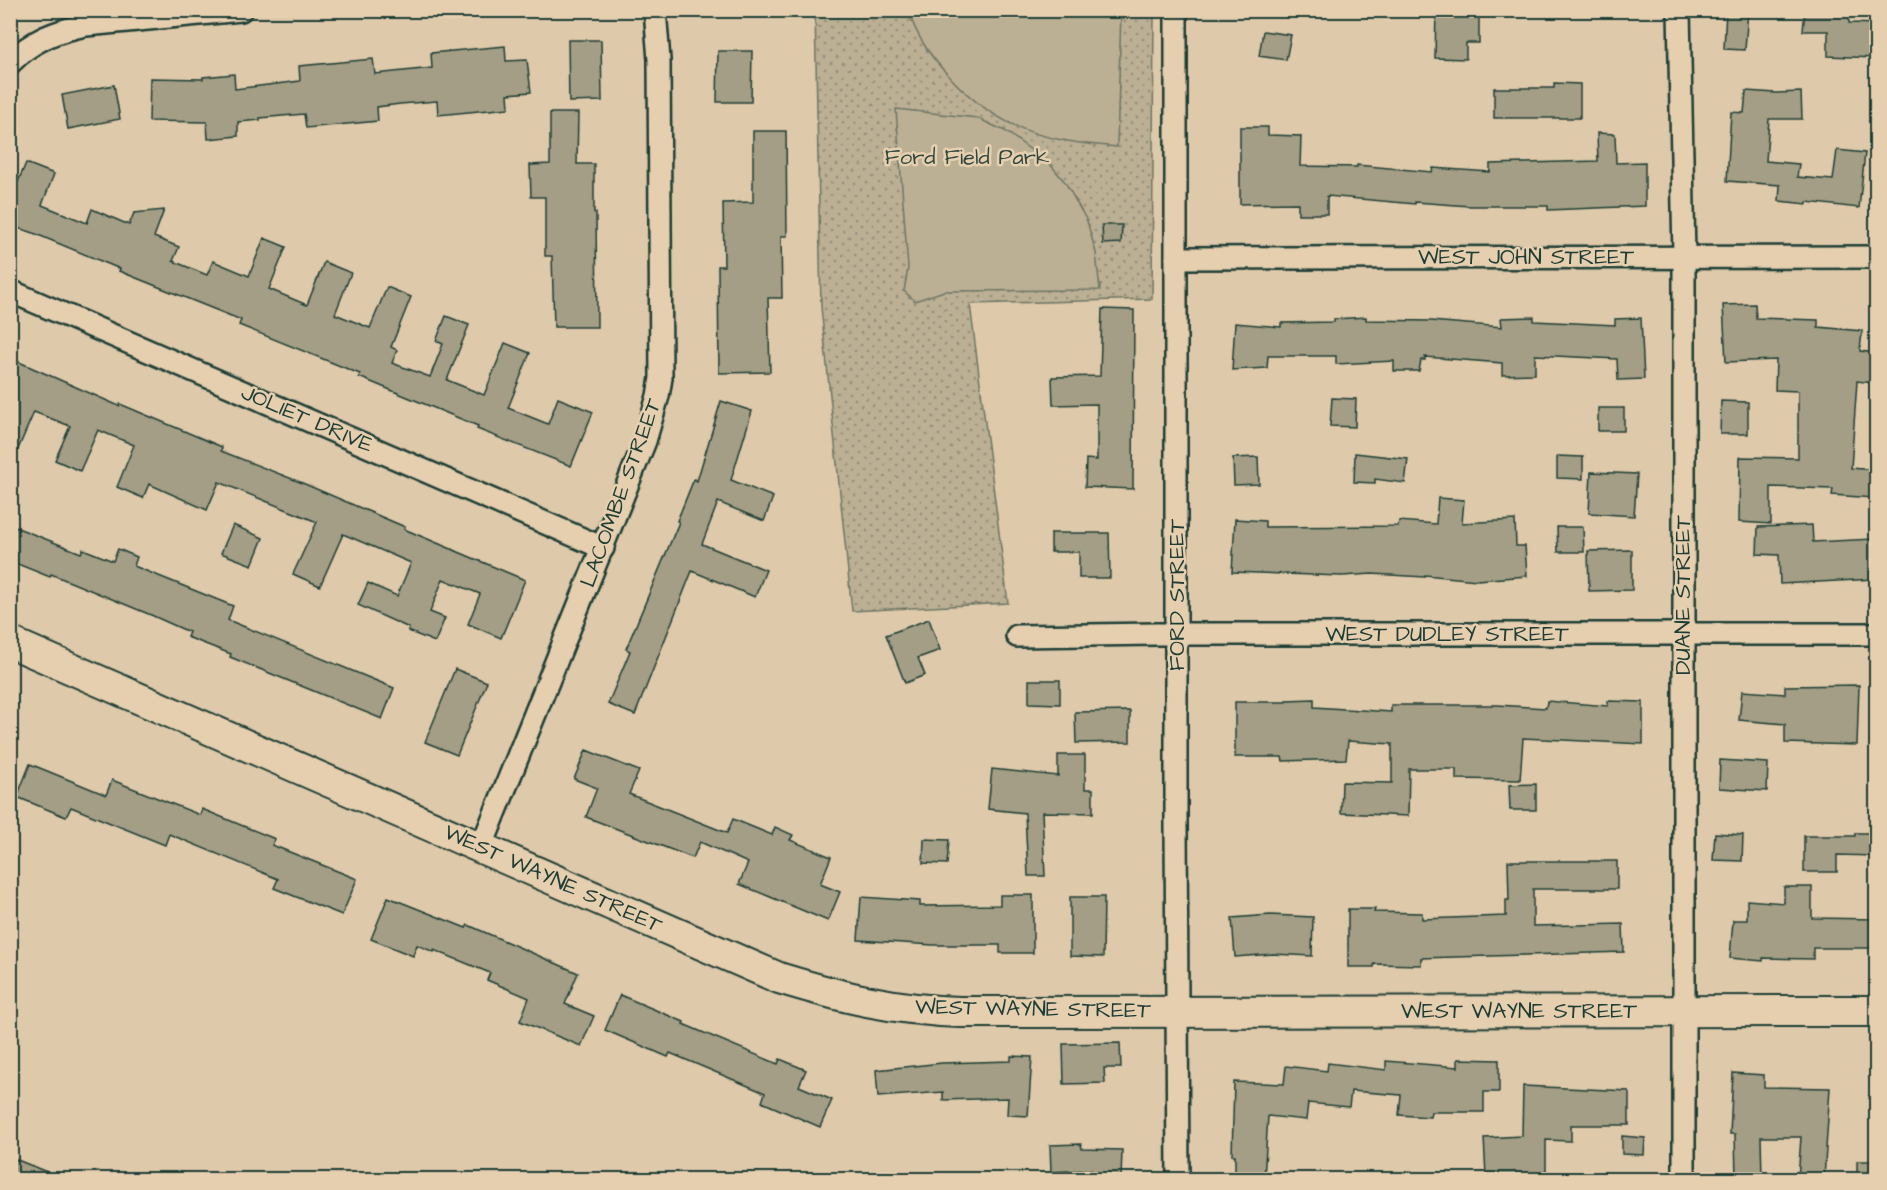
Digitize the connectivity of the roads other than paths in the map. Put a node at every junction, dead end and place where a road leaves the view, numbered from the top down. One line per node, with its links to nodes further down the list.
1 (241, 10): 5 (street)
2 (656, 10): 10 (street, LACOMBE STREET)
3 (1176, 10): 8 (street, FORD STREET)
4 (1679, 10): 6 (street, DUANE STREET)
5 (10, 63)
6 (1684, 257): 7 (street, WEST JOHN STREET); 8 (street, WEST JOHN STREET); 12 (street, DUANE STREET)
7 (1876, 257)
8 (1176, 258): 11 (street, FORD STREET)
9 (10, 291): 10 (street, JOLIET DRIVE)
10 (603, 548): 16 (street, LACOMBE STREET)
11 (1177, 634): 12 (street, WEST DUDLEY STREET); 14 (street, WEST DUDLEY STREET); 17 (street, FORD STREET)
12 (1684, 634): 13 (street, WEST DUDLEY STREET); 18 (street, DUANE STREET)
13 (1876, 634)
14 (1017, 636)
15 (10, 642): 16 (street, WEST WAYNE STREET)
16 (482, 848): 17 (street, WEST WAYNE STREET)
17 (1178, 1011): 18 (street, WEST WAYNE STREET); 20 (street, FORD STREET)
18 (1685, 1011): 19 (street, WEST WAYNE STREET); 21 (street, DUANE STREET)
19 (1876, 1011)
20 (1178, 1179)
21 (1684, 1179)

